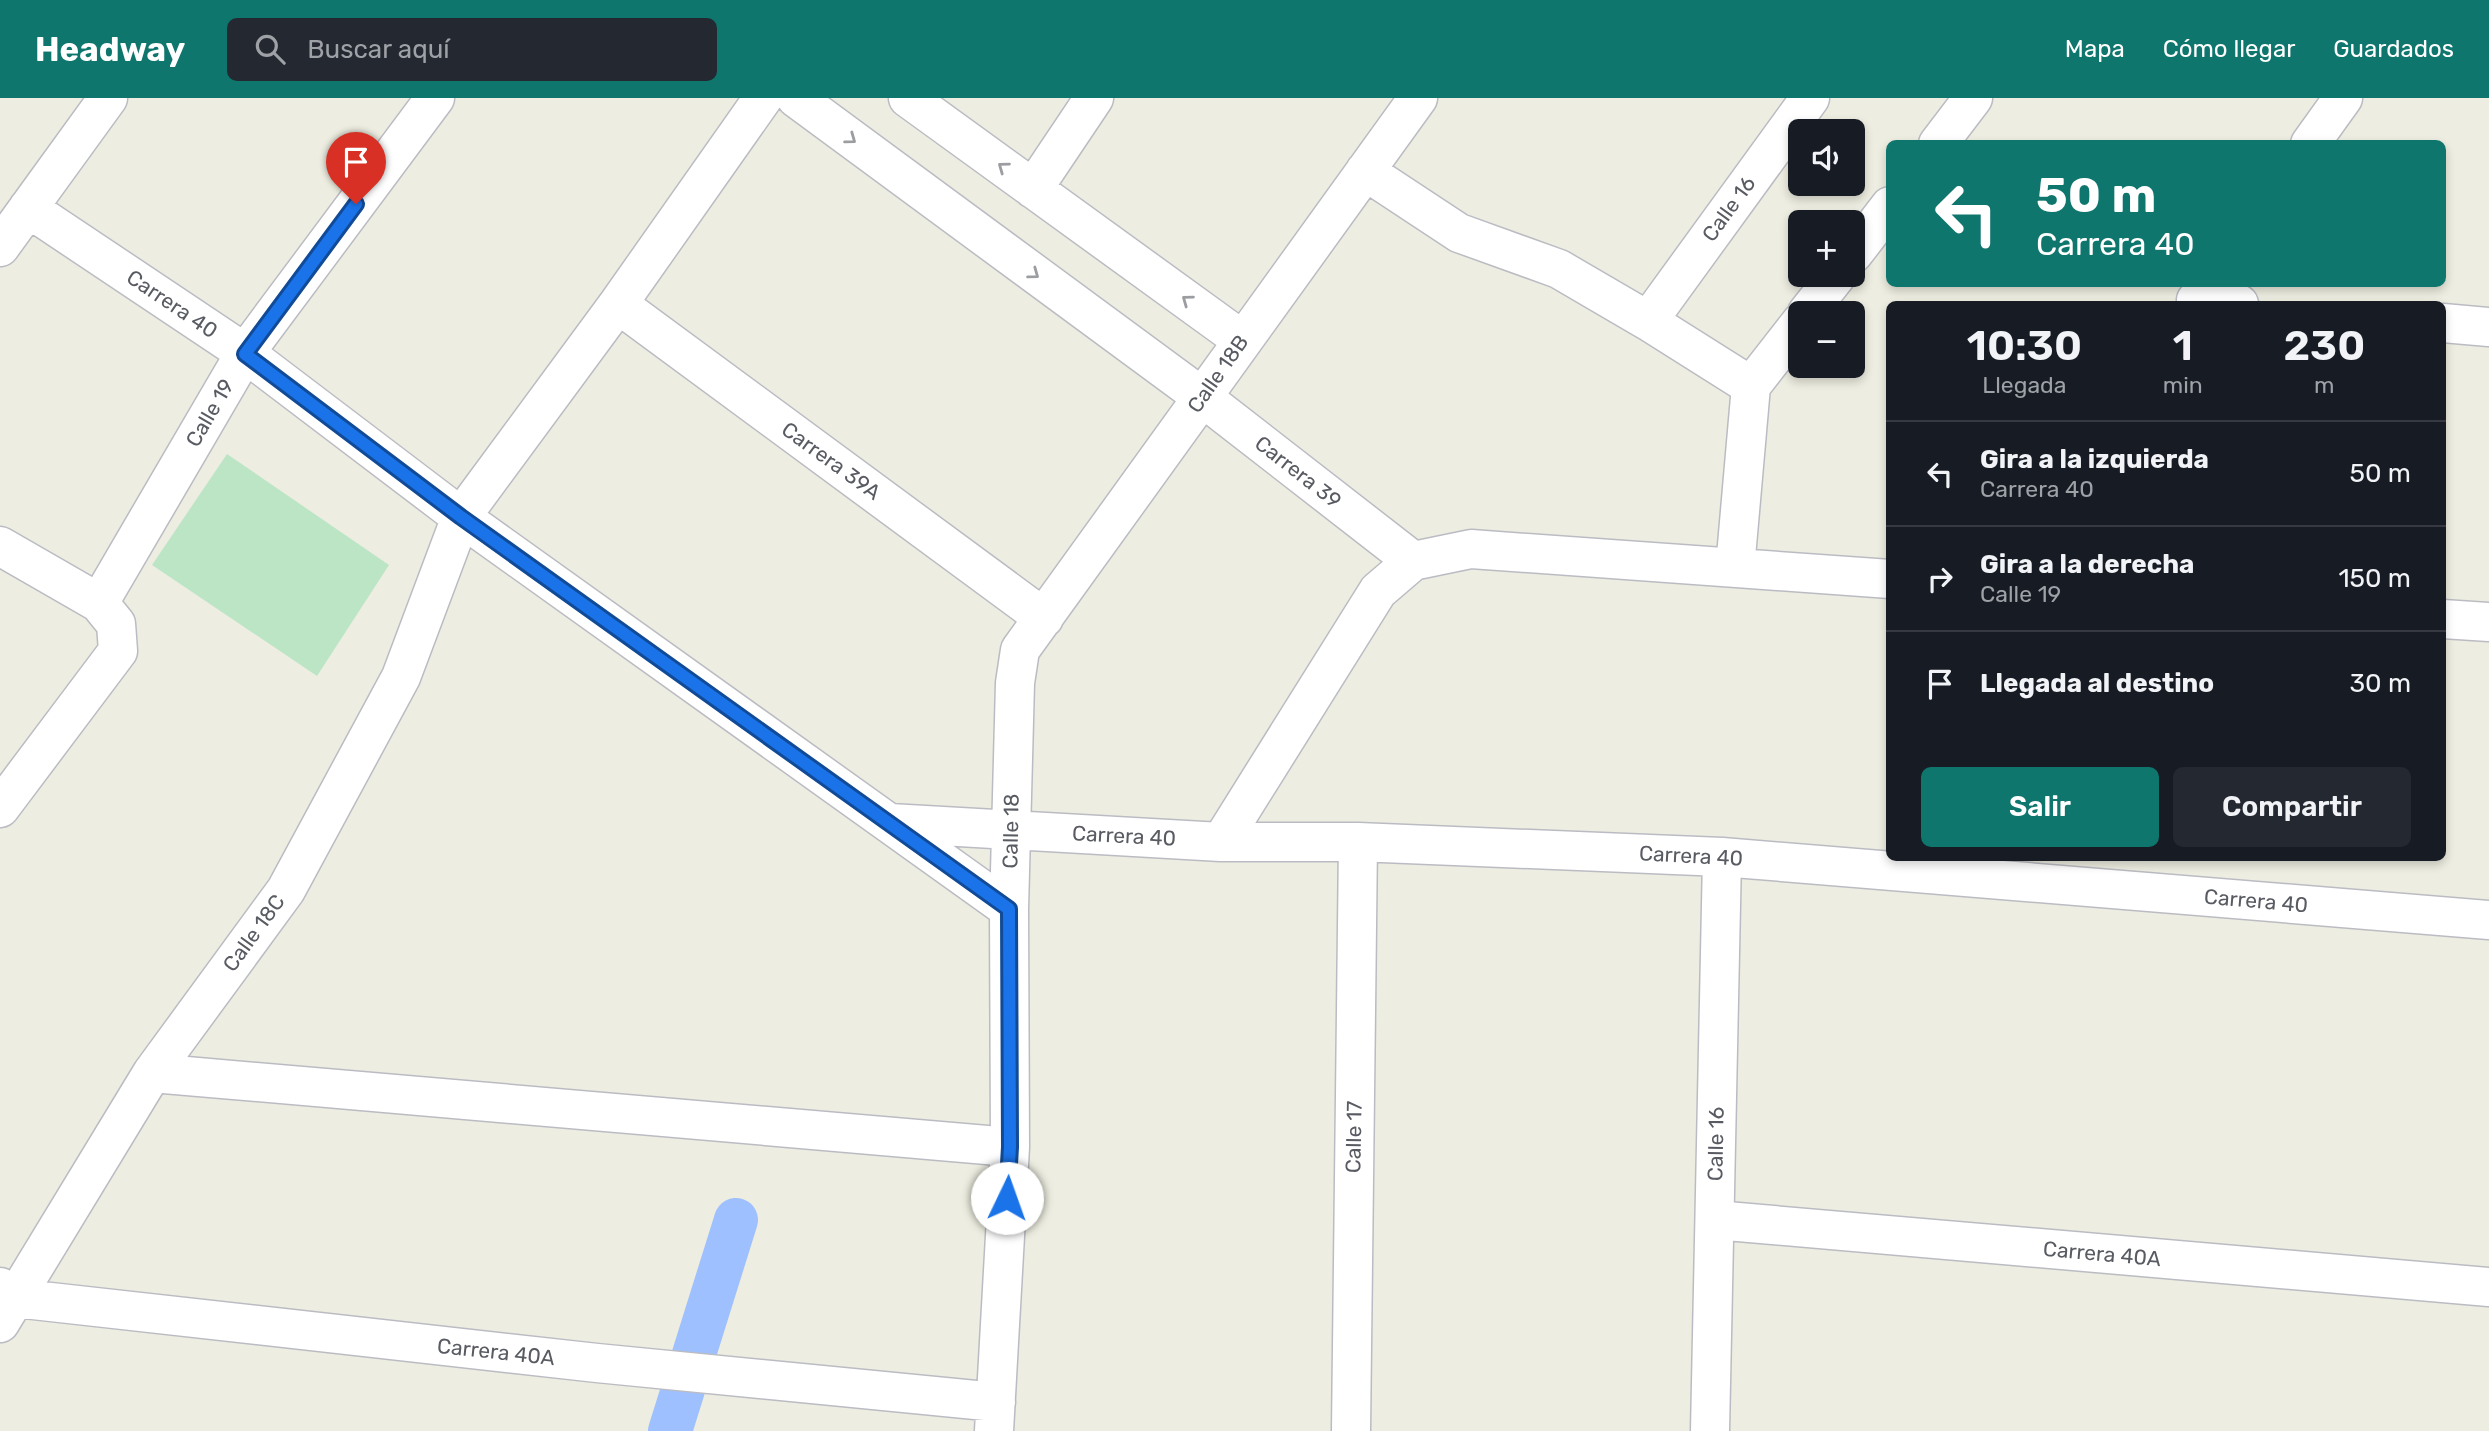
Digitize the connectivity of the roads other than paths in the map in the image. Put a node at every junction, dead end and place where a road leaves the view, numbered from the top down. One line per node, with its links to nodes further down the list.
1 (107, 98): 15 (street)
2 (435, 98): 29 (street, Calle 19)
3 (763, 98): 23 (street, Calle 18C)
4 (796, 98): 31 (street, Carrera 39, one-way to 31)
5 (908, 98): 14 (street, one-way to 5)
6 (1094, 98): 14 (street)
7 (1418, 98): 13 (street, Calle 18B)
8 (1810, 98): 24 (street, Calle 16)
9 (1973, 98): 11 (street)
10 (2334, 101): 12 (street)
11 (1941, 140)
12 (2312, 140)
13 (1365, 171): 24 (street); 28 (street, Calle 18B)
14 (1033, 189): 28 (street, one-way to 14)
15 (28, 208): 18 (street); 29 (street, Carrera 40)
16 (1886, 211): 17 (street)
17 (1865, 238)
18 (0, 247)
19 (1828, 287): 21 (street)
20 (2199, 296): 22 (street)
21 (1816, 301)
22 (2224, 301)
23 (618, 304): 32 (street, Calle 18C); 38 (street, Carrera 39A)
24 (1648, 321): 30 (street)
25 (2446, 323): 26 (street)
26 (2489, 327)
27 (1788, 339): 30 (street)
28 (1242, 340): 31 (street, Calle 18B)
29 (245, 354): 32 (street, Carrera 40); 37 (street, Calle 19)
30 (1751, 386): 35 (street)
31 (1202, 397): 34 (street, Carrera 39); 38 (street, Calle 18B)
32 (461, 517): 43 (street, Carrera 40); 50 (street, Calle 18C)
33 (0, 546): 37 (street)
34 (1413, 561): 35 (street); 45 (street)
35 (1735, 568): 36 (street)
36 (1886, 579)
37 (107, 614): 42 (street, Calle 19)
38 (1044, 618): 41 (street, Calle 18B)
39 (2446, 619): 40 (street)
40 (2489, 622)
41 (1020, 650): 44 (street, Calle 18)
42 (0, 808)
43 (890, 823): 44 (street, Carrera 40); 48 (street, Carrera 40)
44 (1012, 830): 45 (street, Carrera 40); 48 (street, Calle 18)
45 (1221, 842): 46 (street, Carrera 40)
46 (1358, 842): 47 (street, Carrera 40); 56 (street, Calle 17)
47 (1722, 857): 49 (street, Carrera 40); 52 (street, Calle 16)
48 (1009, 909): 51 (street, Calle 18)
49 (2489, 920)
50 (152, 1073): 51 (street); 54 (street, Calle 18C)
51 (1010, 1147): 55 (street, Calle 18)
52 (1715, 1220): 53 (street, Carrera 40A); 57 (street, Calle 16)
53 (2489, 1287)
54 (5, 1303): 55 (street, Carrera 40A)
55 (995, 1416)
56 (1351, 1431)
57 (1710, 1431)

